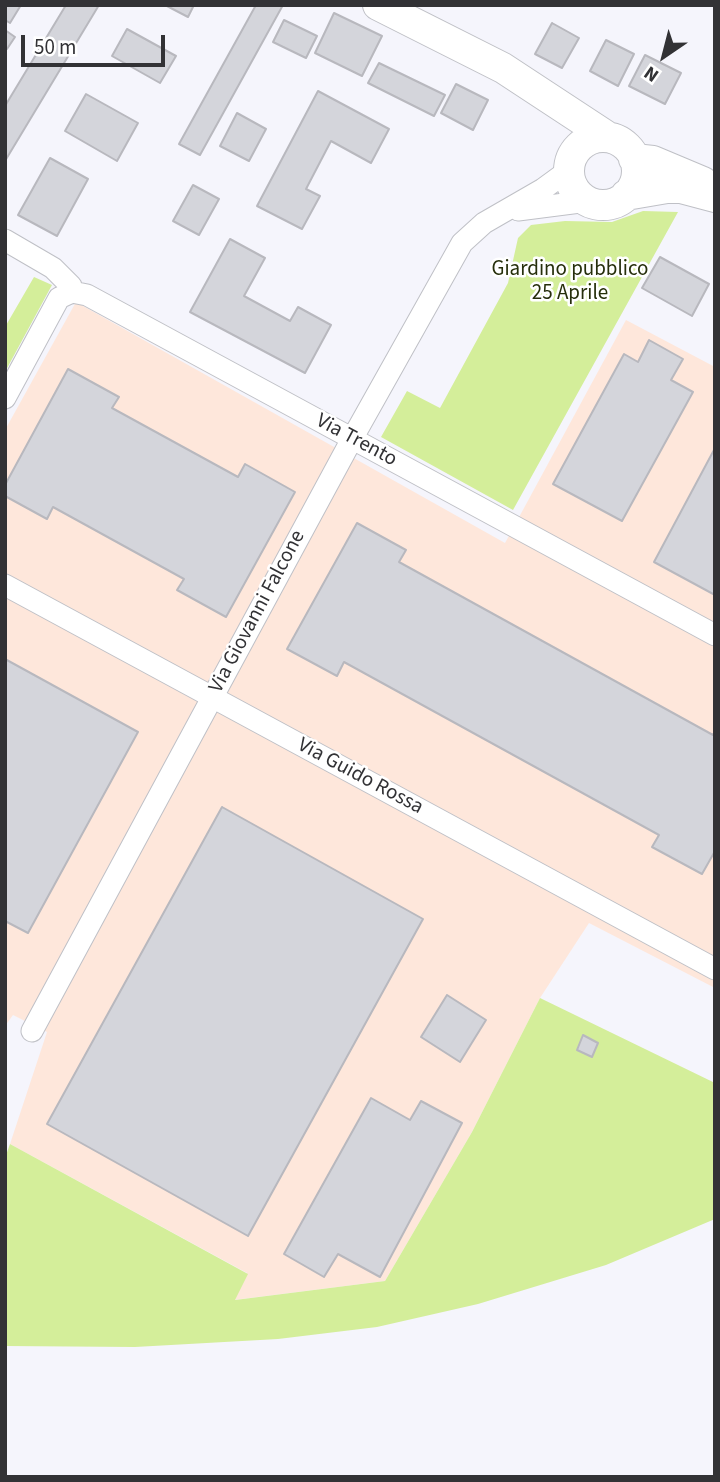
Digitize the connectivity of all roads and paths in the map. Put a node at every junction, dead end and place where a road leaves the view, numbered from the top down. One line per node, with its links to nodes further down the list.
1 (378, 5): 2 (street)
2 (530, 86): 3 (street); 5 (street)
3 (608, 137): 4 (street); 5 (street)
4 (634, 159): 6 (street); 7 (street)
5 (570, 165): 9 (street); 10 (street, Via Giovanni Falcone)
6 (715, 191)
7 (626, 195): 8 (street); 9 (street)
8 (715, 197)
9 (588, 201): 10 (street, Via Giovanni Falcone)
10 (506, 212): 14 (street, Via Giovanni Falcone)
11 (5, 240): 12 (street, Via Trento)
12 (72, 292): 13 (street); 14 (street, Via Trento)
13 (5, 398)
14 (352, 439): 16 (street, Via Trento); 17 (street, Via Giovanni Falcone)
15 (5, 585): 17 (street, Via Guido Rossa)
16 (715, 635)
17 (212, 698): 18 (street, Via Guido Rossa); 19 (street, Via Giovanni Falcone)
18 (715, 969)
19 (32, 1031)

